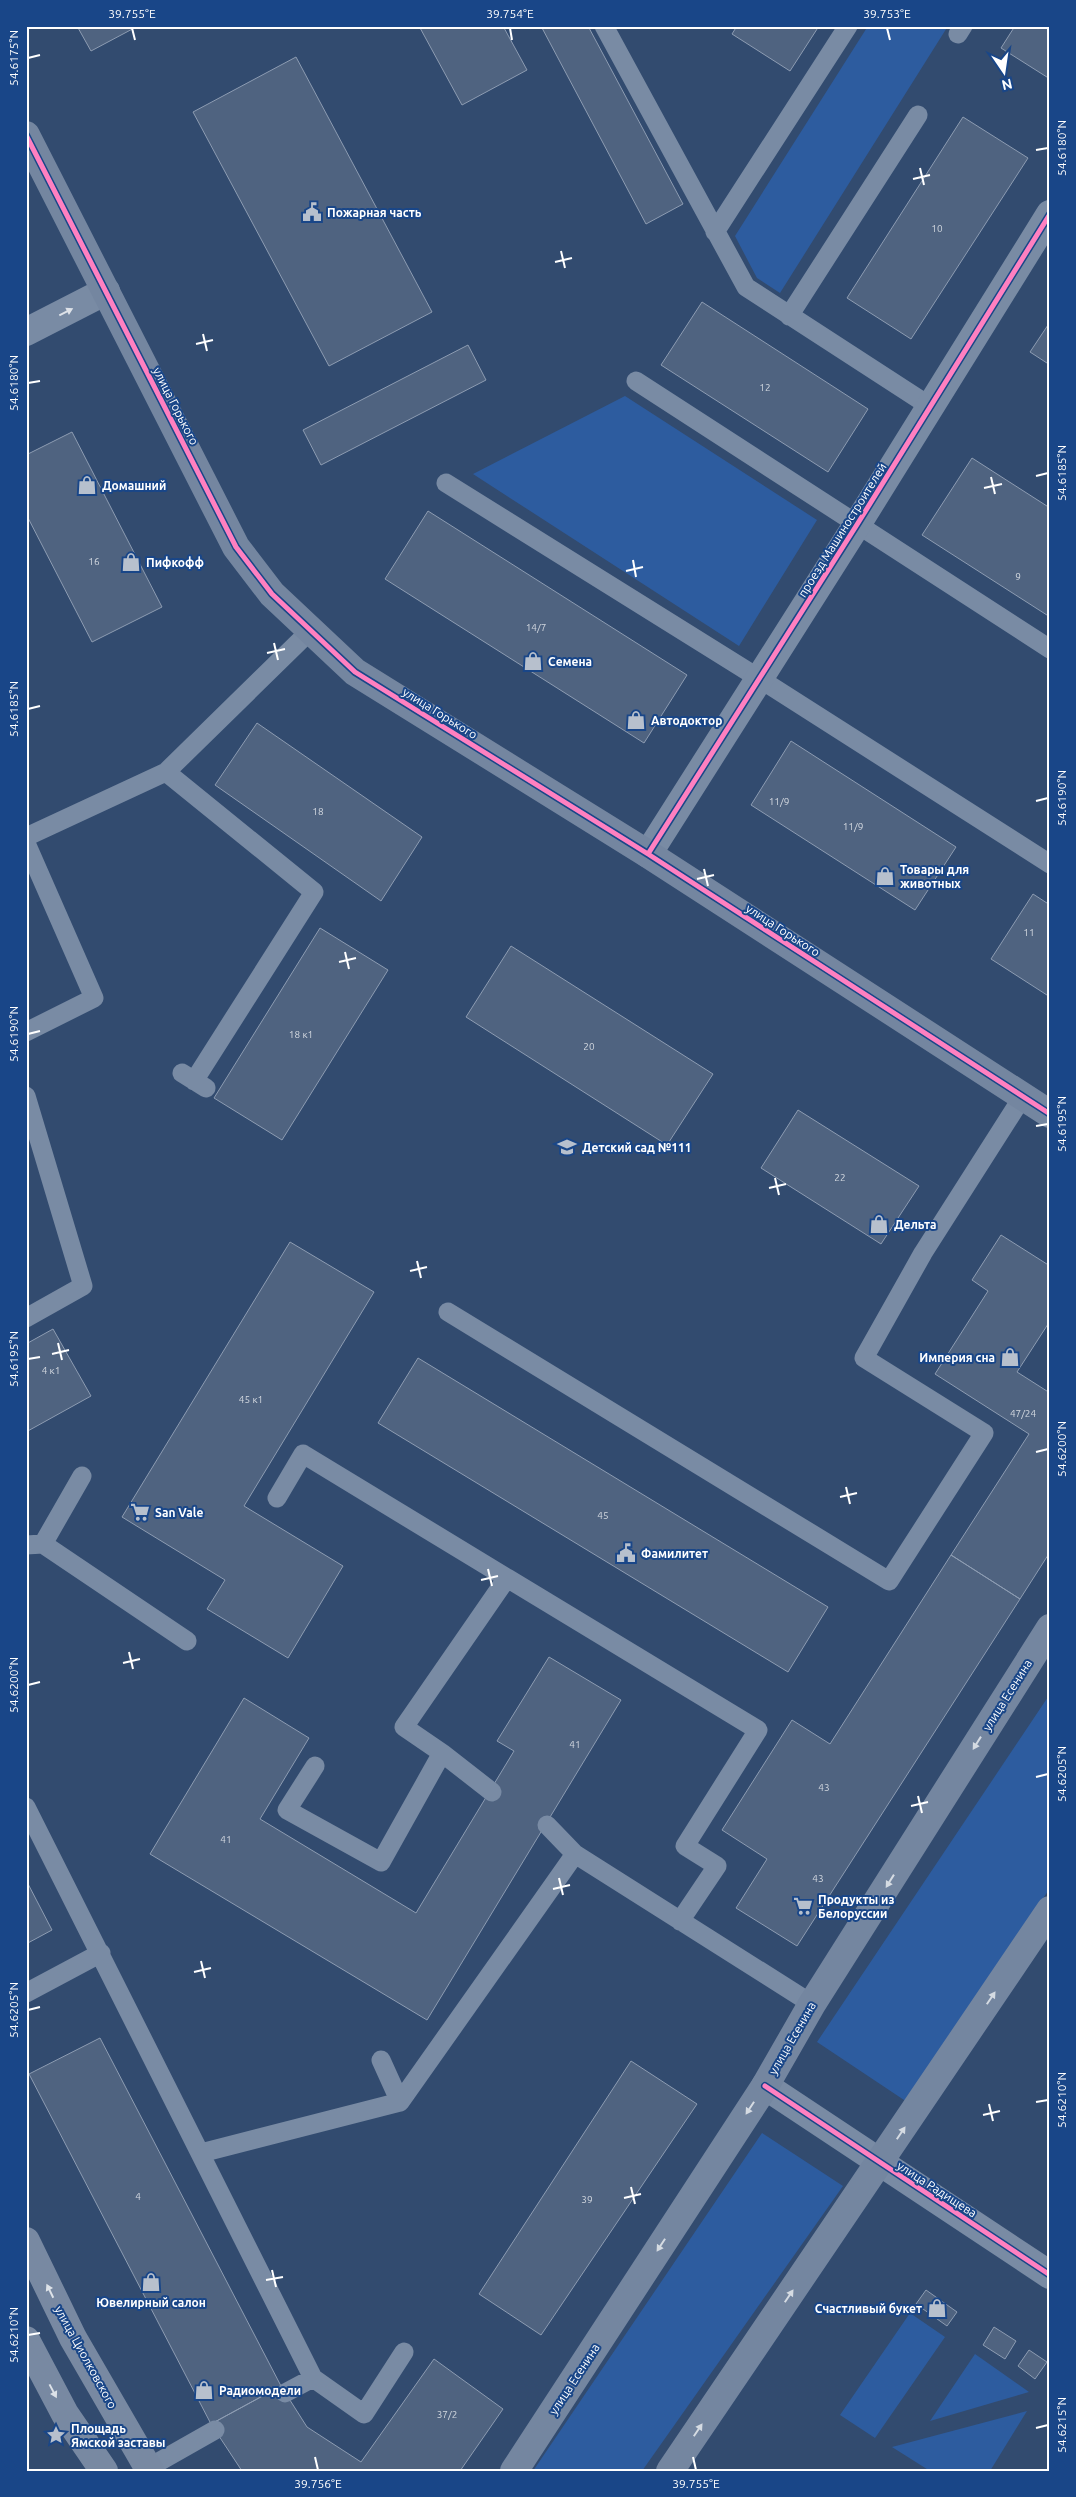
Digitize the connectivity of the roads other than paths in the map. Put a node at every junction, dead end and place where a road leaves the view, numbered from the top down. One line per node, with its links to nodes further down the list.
1 (604, 26): 6 (lane)
2 (848, 26): 6 (lane)
3 (918, 115): 8 (lane)
4 (26, 135): 7 (main road, улица Горького)
5 (1050, 214): 11 (street, проезд Машиностроителей)
6 (715, 232): 8 (lane)
7 (106, 291): 9 (street, one-way to 7); 14 (main road, улица Горького)
8 (789, 316): 11 (lane)
9 (26, 332)
10 (636, 381): 13 (lane)
11 (930, 406): 13 (street, проезд Машиностроителей)
12 (446, 483): 16 (lane)
13 (858, 524): 15 (lane); 16 (street, проезд Машиностроителей)
14 (311, 630): 17 (lane); 20 (main road, улица Горького)
15 (1050, 649)
16 (760, 679): 20 (street, проезд Машиностроителей); 21 (lane)
17 (166, 772): 18 (lane); 23 (lane)
18 (26, 837)
19 (26, 843): 22 (lane)
20 (648, 854): 25 (main road, улица Горького)
21 (1050, 864)
22 (26, 1032)
23 (194, 1081)
24 (26, 1096): 28 (lane)
25 (1023, 1096): 26 (main road, улица Горького); 27 (lane)
26 (1050, 1114)
27 (448, 1312)
28 (26, 1318)
29 (82, 1476): 31 (lane)
30 (277, 1498): 32 (lane)
31 (35, 1545): 34 (lane)
32 (507, 1578): 35 (lane); 42 (lane)
33 (1050, 1628): 45 (main road, улица Есенина, one-way to 45)
34 (187, 1642)
35 (442, 1753): 36 (lane); 37 (lane)
36 (315, 1766)
37 (492, 1792)
38 (26, 1807): 43 (lane)
39 (547, 1825): 40 (lane)
40 (575, 1854): 42 (lane); 48 (lane)
41 (1050, 1910): 50 (main road, one-way to 41)
42 (680, 1921): 45 (lane)
43 (101, 1953): 44 (lane); 49 (lane)
44 (26, 1993)
45 (812, 2004): 47 (main road, улица Есенина)
46 (381, 2060): 48 (lane)
47 (765, 2086): 50 (street, улица Радищева); 60 (main road, улица Есенина, one-way to 60)
48 (400, 2102): 49 (lane)
49 (201, 2153): 55 (lane)
50 (880, 2164): 52 (street, улица Радищева); 61 (main road, one-way to 50)
51 (26, 2241): 58 (main road, улица Циолковского, one-way to 51)
52 (1050, 2275)
53 (28, 2347): 59 (main road, one-way to 59)
54 (404, 2352): 55 (lane)
55 (313, 2378): 56 (lane)
56 (285, 2393)
57 (214, 2430): 58 (lane)
58 (149, 2469)
59 (104, 2471)
60 (514, 2471)
61 (670, 2471)

